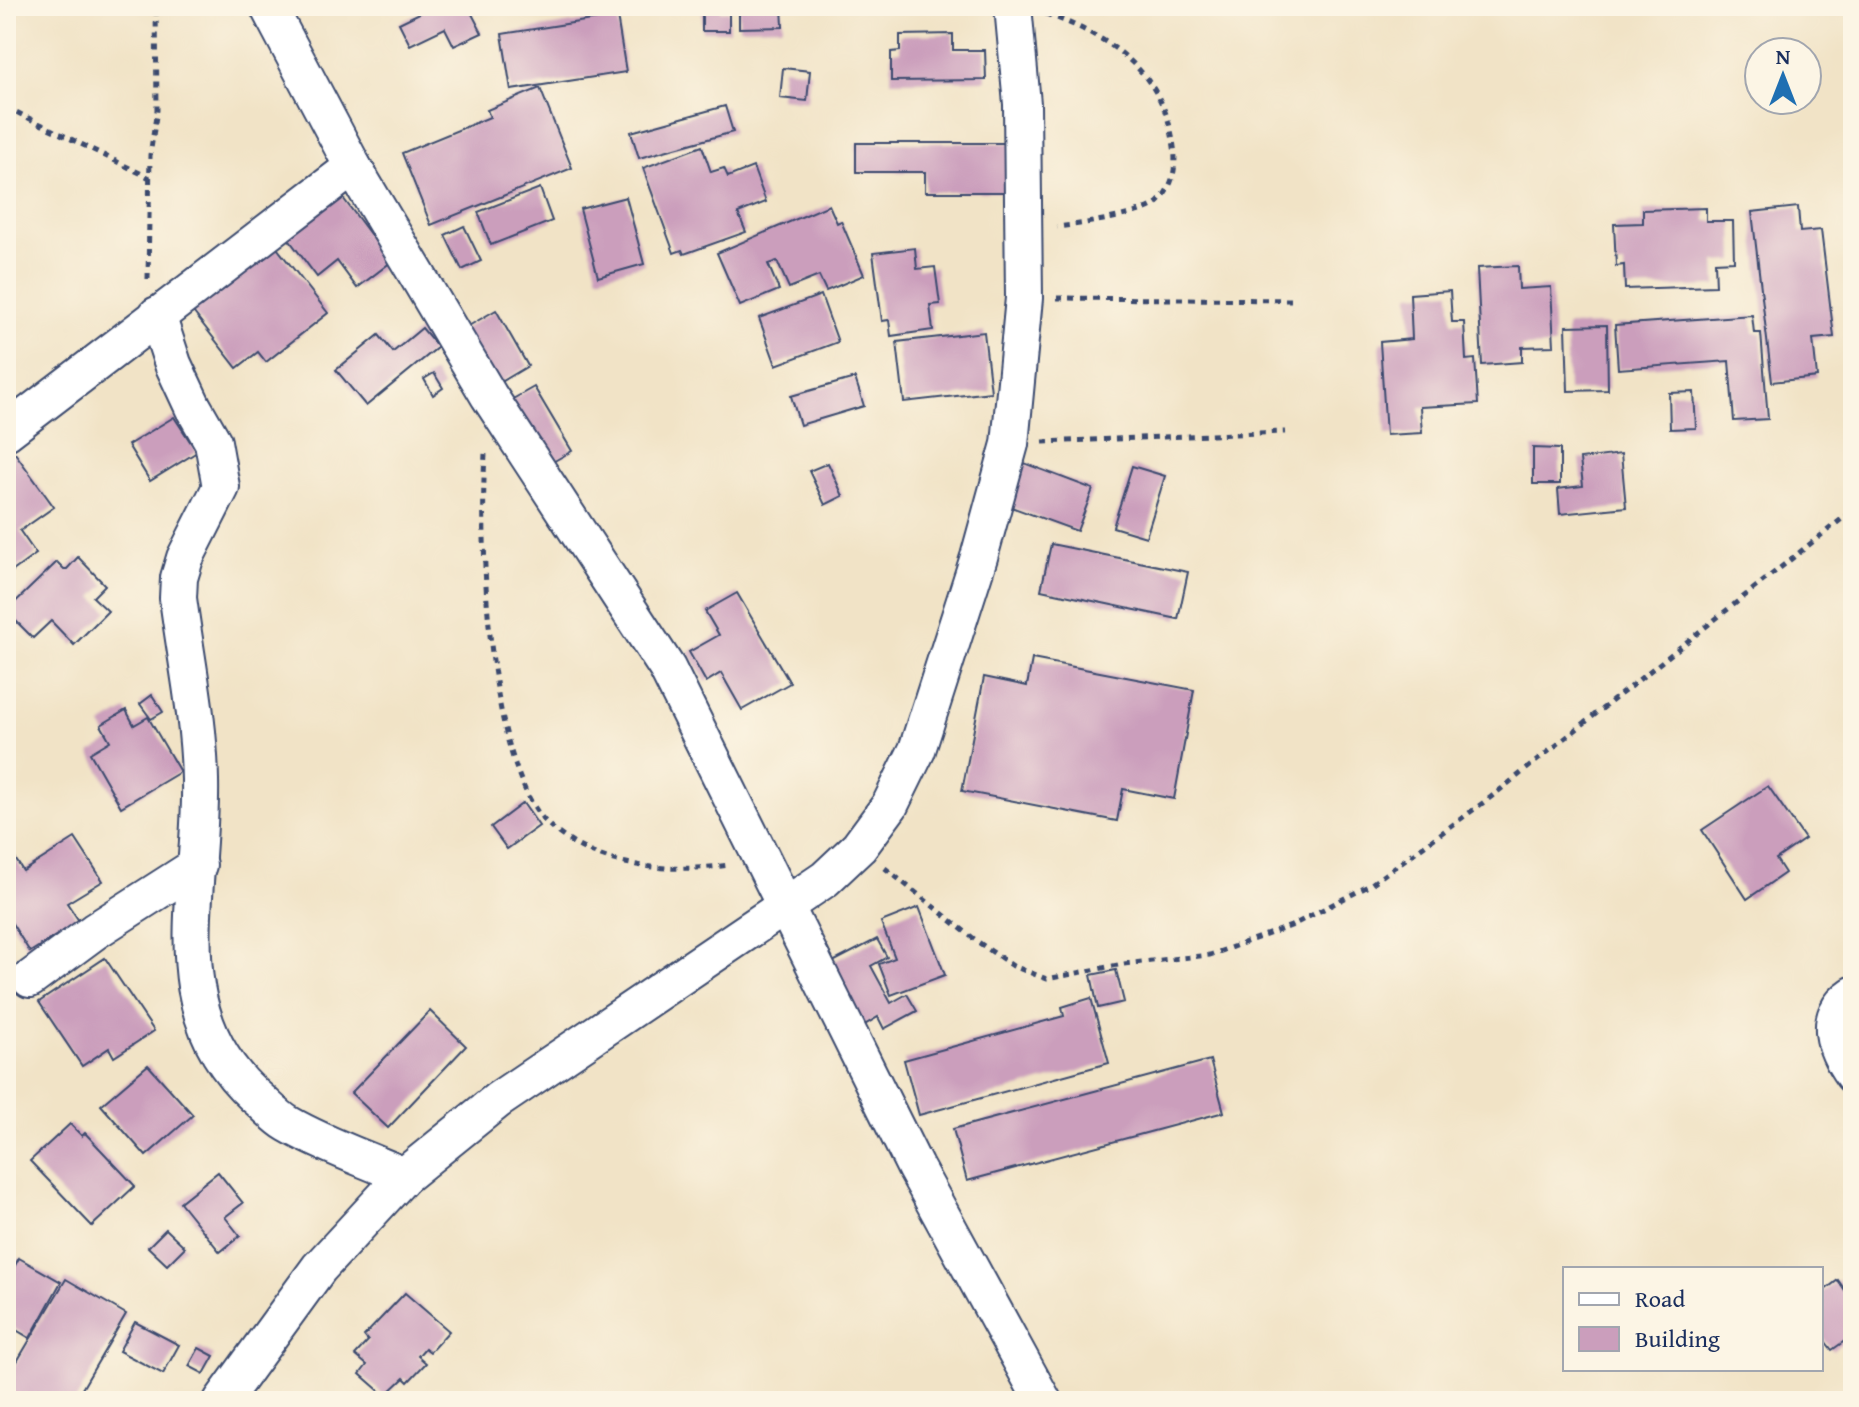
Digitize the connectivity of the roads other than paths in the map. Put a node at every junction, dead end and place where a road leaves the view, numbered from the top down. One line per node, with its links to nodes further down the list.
1 (268, 6): 3 (street)
2 (1024, 8): 7 (street)
3 (353, 167): 4 (street); 7 (street)
4 (157, 315): 5 (street); 6 (street)
5 (6, 432)
6 (198, 865): 8 (street); 11 (street)
7 (783, 906): 11 (street); 13 (street)
8 (30, 979)
9 (1853, 995): 10 (street)
10 (1853, 1075)
11 (404, 1176): 12 (street)
12 (222, 1401)
13 (1043, 1401)

